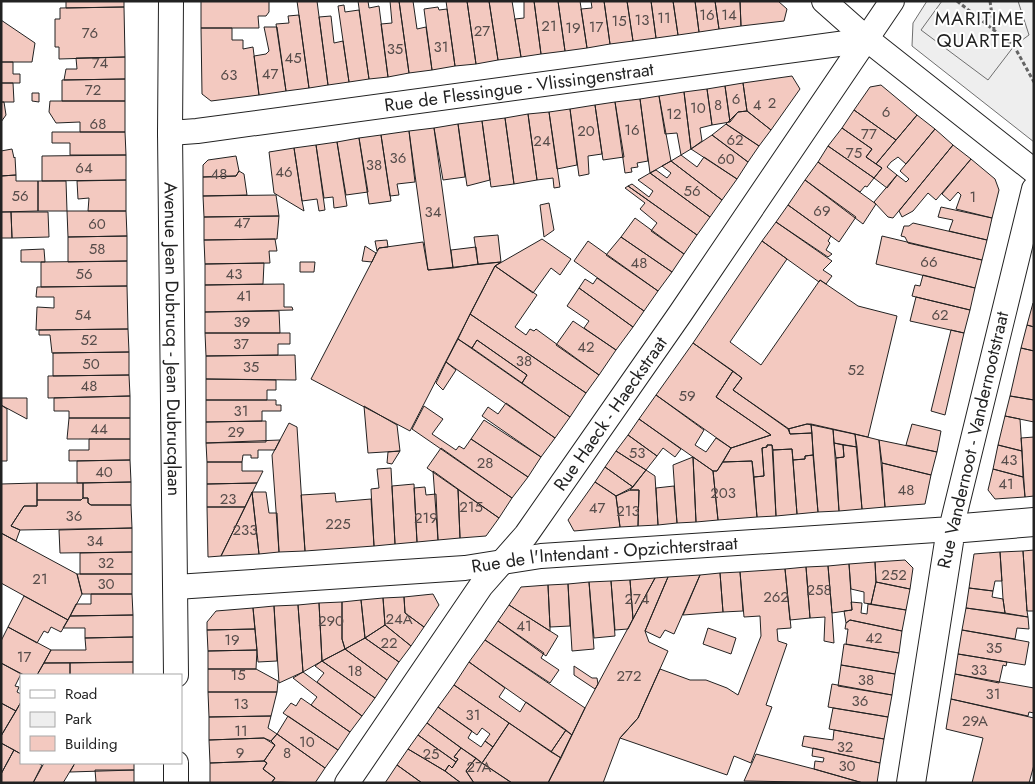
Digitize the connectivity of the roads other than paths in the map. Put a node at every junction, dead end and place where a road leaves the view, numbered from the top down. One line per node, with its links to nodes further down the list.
1 (171, 1): 5 (street, Avenue Jean Dubrucq - Jean Dubrucqlaan)
2 (824, 1): 4 (street)
3 (892, 1): 4 (street, Rue Haeck - Haeckstraat)
4 (868, 40): 5 (street, Rue de Flessingue - Vlissingenstraat); 6 (street); 10 (street, Rue Haeck - Haeckstraat)
5 (170, 133): 11 (street, Avenue Jean Dubrucq - Jean Dubrucqlaan)
6 (1034, 171)
7 (1034, 189): 9 (street, Rue Vandernoot - Vandernootstraat)
8 (1034, 522): 9 (street, Rue de l'Intendant - Opzichterstraat)
9 (951, 528): 10 (street, Rue de l'Intendant - Opzichterstraat); 16 (street, Rue Vandernoot - Vandernootstraat)
10 (502, 562): 11 (street, Rue de l'Intendant - Opzichterstraat); 15 (street, Rue Haeck - Haeckstraat)
11 (176, 587): 12 (street, Avenue Jean Dubrucq - Jean Dubrucqlaan)
12 (176, 674)
13 (176, 764): 14 (street)
14 (176, 783)
15 (347, 783)
16 (911, 783)

